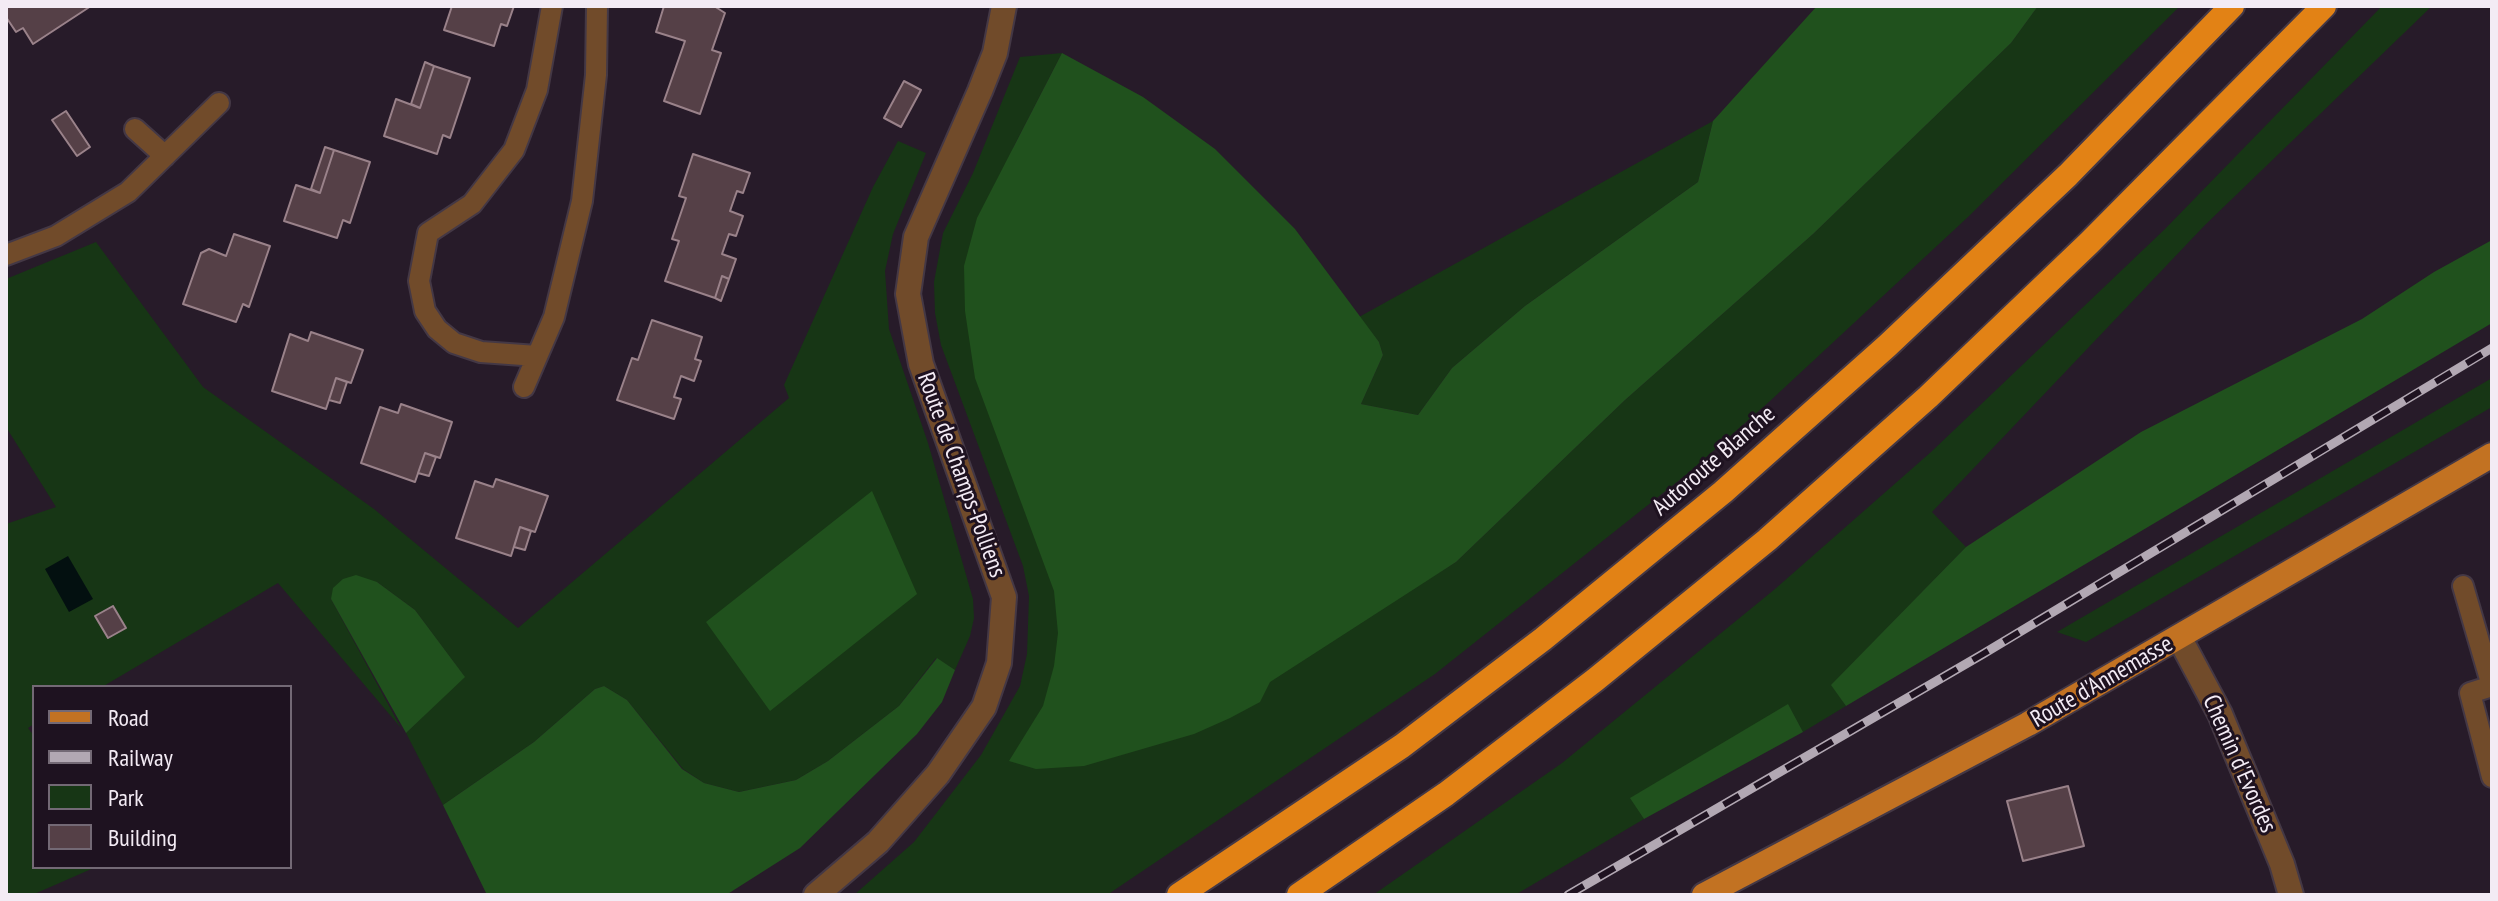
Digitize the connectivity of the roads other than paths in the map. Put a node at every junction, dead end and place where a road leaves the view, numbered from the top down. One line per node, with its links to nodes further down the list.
1 (552, 6): 10 (lane)
2 (597, 6): 10 (lane)
3 (1004, 6): 17 (street, Route de Champs-Polliens)
4 (2232, 6): 18 (highway, Autoroute Blanche)
5 (2324, 6): 19 (highway)
6 (219, 103): 8 (lane)
7 (135, 129): 8 (lane)
8 (165, 156): 9 (lane)
9 (6, 255)
10 (537, 356): 11 (lane)
11 (524, 387)
12 (2492, 455): 14 (main road, Route d'Annemasse)
13 (2463, 586): 15 (lane)
14 (2179, 637): 20 (main road, Route d'Annemasse); 21 (street, Chemin d'Evordes)
15 (2491, 677): 16 (lane)
16 (2492, 777)
17 (816, 895)
18 (1179, 895)
19 (1299, 895)
20 (1704, 895)
21 (2291, 895)

